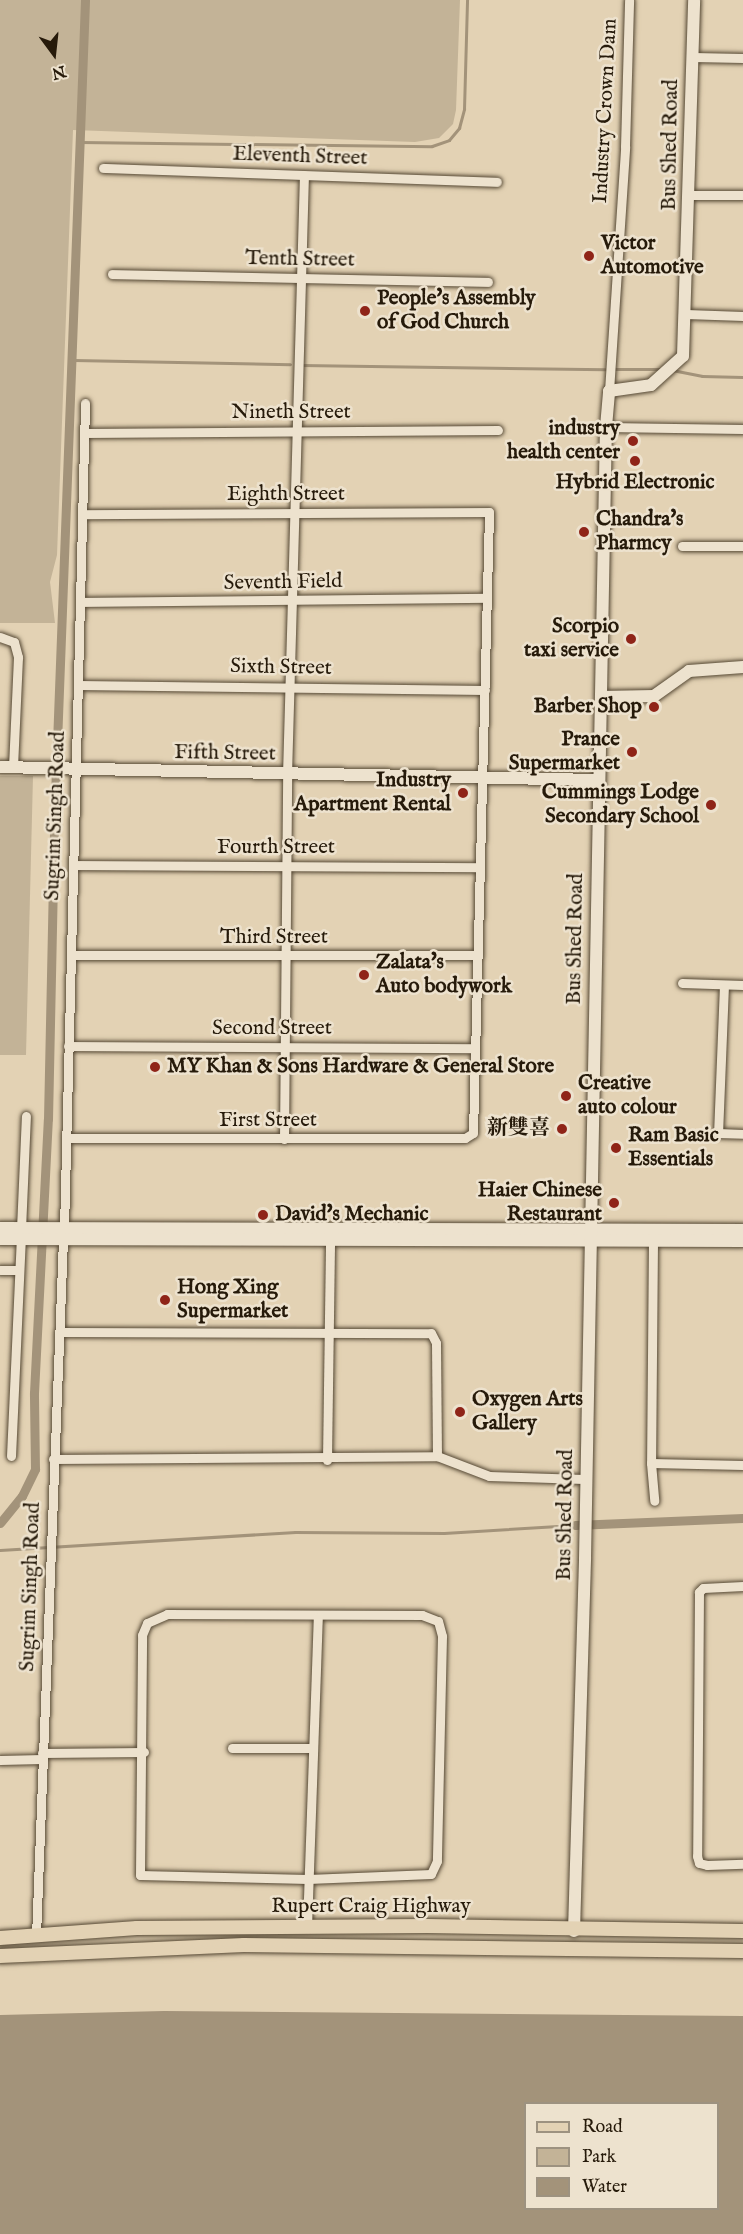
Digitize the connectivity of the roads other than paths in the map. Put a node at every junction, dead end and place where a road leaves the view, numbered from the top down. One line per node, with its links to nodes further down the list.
1 (629, 0): 15 (street, Industry Crown Dam)
2 (694, 0): 3 (street, Bus Shed Road)
3 (693, 57): 4 (street); 8 (street, Bus Shed Road)
4 (743, 58)
5 (103, 168): 6 (street, Eleventh Street)
6 (304, 175): 7 (street, Eleventh Street); 11 (street)
7 (497, 182)
8 (690, 195): 9 (street); 13 (street, Bus Shed Road)
9 (743, 195)
10 (112, 274): 11 (street, Tenth Street)
11 (301, 278): 12 (street, Tenth Street); 20 (street)
12 (488, 282)
13 (686, 314): 14 (street); 15 (street, Bus Shed Road)
14 (743, 316)
15 (609, 391): 17 (street, Bus Shed Road)
16 (85, 403): 21 (street, Sugrim Singh Road)
17 (606, 427): 18 (street); 34 (street, Bus Shed Road)
18 (743, 429)
19 (498, 430): 20 (street, Nineth Street)
20 (297, 431): 21 (street, Nineth Street); 22 (street)
21 (84, 433): 23 (street, Sugrim Singh Road)
22 (295, 513): 23 (street, Eighth Street); 26 (street, Eighth Street); 27 (street)
23 (82, 514): 28 (street, Sugrim Singh Road)
24 (682, 546): 25 (street)
25 (743, 546)
26 (486, 598): 27 (street, Seventh Field); 33 (street)
27 (292, 601): 28 (street, Seventh Field); 32 (street)
28 (80, 602): 31 (street, Sugrim Singh Road)
29 (0, 637): 35 (street)
30 (743, 667): 34 (street)
31 (78, 685): 32 (street, Sixth Street); 36 (street, Sugrim Singh Road)
32 (290, 688): 33 (street, Sixth Street); 37 (street)
33 (484, 690): 38 (street)
34 (601, 697): 39 (street, Bus Shed Road)
35 (6, 767): 36 (street, Fifth Street)
36 (72, 771): 37 (street, Fifth Street); 40 (street, Sugrim Singh Road)
37 (287, 775): 38 (street, Fifth Street); 41 (street)
38 (482, 778): 39 (street, Fifth Street); 42 (street)
39 (598, 780): 60 (street, Bus Shed Road)
40 (73, 866): 41 (street, Fourth Street); 43 (street, Sugrim Singh Road)
41 (286, 866): 42 (street, Fourth Street); 45 (street)
42 (480, 867): 44 (street)
43 (71, 955): 45 (street, Third Street); 49 (street, Sugrim Singh Road)
44 (477, 955): 45 (street, Third Street); 51 (street)
45 (286, 956): 50 (street)
46 (682, 983): 47 (street)
47 (724, 985): 48 (street); 53 (street)
48 (743, 985)
49 (68, 1046): 50 (street, Second Street); 54 (street, Sugrim Singh Road)
50 (285, 1047): 51 (street, Second Street); 55 (street)
51 (475, 1048): 55 (street, First Street)
52 (26, 1116): 58 (street)
53 (743, 1134)
54 (66, 1138): 55 (street, First Street); 59 (street, Sugrim Singh Road)
55 (284, 1139)
56 (0, 1228): 58 (street)
57 (743, 1230): 60 (street)
58 (22, 1234): 59 (street); 61 (street); 66 (street)
59 (62, 1234): 60 (street); 62 (street); 67 (street, Sugrim Singh Road)
60 (592, 1234): 62 (street); 63 (street); 75 (street, Bus Shed Road)
61 (0, 1239)
62 (330, 1239): 68 (street)
63 (653, 1240): 64 (street); 73 (street)
64 (743, 1241)
65 (0, 1270): 66 (street)
66 (19, 1270): 69 (street)
67 (59, 1332): 68 (street); 71 (street, Sugrim Singh Road)
68 (329, 1333): 70 (street); 72 (street)
69 (11, 1456)
70 (436, 1456): 72 (street); 75 (street)
71 (53, 1459): 72 (street); 82 (street, Sugrim Singh Road)
72 (327, 1460)
73 (651, 1464): 74 (street); 76 (street)
74 (743, 1465)
75 (585, 1479): 87 (street, Bus Shed Road)
76 (654, 1501)
77 (743, 1586): 84 (street)
78 (318, 1617): 80 (street); 81 (street); 85 (street)
79 (232, 1748): 80 (street)
80 (313, 1748): 85 (street)
81 (144, 1752): 82 (street); 85 (street)
82 (42, 1756): 83 (street); 89 (street, Sugrim Singh Road)
83 (0, 1760)
84 (743, 1864)
85 (309, 1879): 86 (street)
86 (307, 1927): 87 (main road, Rupert Craig Highway); 89 (main road, Rupert Craig Highway)
87 (574, 1930): 88 (main road, Rupert Craig Highway)
88 (743, 1931)
89 (36, 1936): 90 (main road, Rupert Craig Highway)
90 (0, 1938)
91 (743, 1951): 92 (main road, Rupert Craig Highway)
92 (0, 1956)

